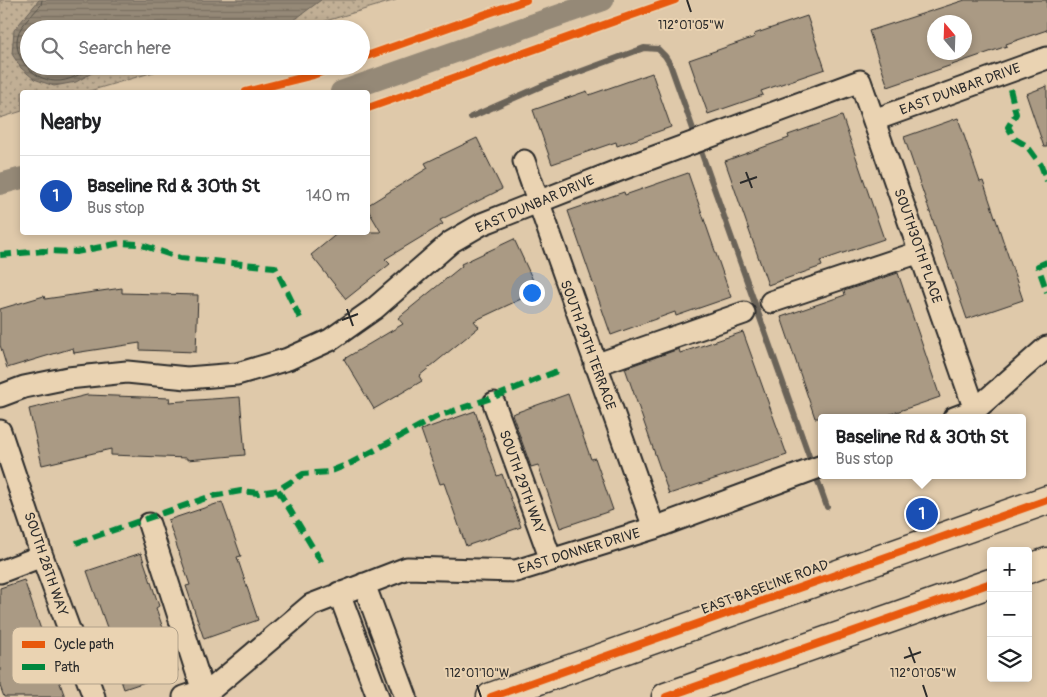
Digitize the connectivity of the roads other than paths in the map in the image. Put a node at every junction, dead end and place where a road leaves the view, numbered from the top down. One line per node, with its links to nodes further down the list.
1 (1047, 58): 3 (street, EAST DUNBAR DRIVE)
2 (860, 81): 3 (street, SOUTH30TH PLACE); 5 (street, EAST DUNBAR DRIVE)
3 (874, 120): 6 (street, SOUTH30TH PLACE)
4 (524, 161): 5 (street, SOUTH 29TH TERRACE)
5 (537, 201): 10 (street, SOUTH 29TH TERRACE); 11 (street, EAST DUNBAR DRIVE)
6 (920, 252): 7 (street); 13 (street, SOUTH30TH PLACE)
7 (771, 302)
8 (744, 313): 10 (street)
9 (1047, 347): 13 (street)
10 (595, 365): 19 (street, SOUTH 29TH TERRACE)
11 (0, 396)
12 (494, 403): 21 (street, SOUTH 29TH WAY)
13 (975, 410): 14 (street)
14 (964, 414)
15 (0, 431): 20 (street, SOUTH 28TH WAY)
16 (813, 470): 19 (street, EAST DONNER DRIVE)
17 (1047, 500): 38 (main road, EAST BASELINE ROAD)
18 (149, 524): 29 (street)
19 (654, 528): 21 (street, EAST DONNER DRIVE)
20 (42, 556): 24 (street); 28 (street, SOUTH 28TH WAY)
21 (551, 560): 25 (street, EAST DONNER DRIVE)
22 (1047, 562): 23 (main road)
23 (1032, 568)
24 (0, 572)
25 (364, 584): 27 (street, EAST DONNER DRIVE); 31 (street)
26 (987, 584): 39 (main road)
27 (339, 593): 32 (street); 34 (street, EAST DONNER DRIVE)
28 (68, 627)
29 (176, 627)
30 (178, 634): 34 (street)
31 (385, 640): 32 (street); 37 (street)
32 (359, 650): 36 (street)
33 (89, 684): 35 (street, SOUTH 28TH WAY)
34 (194, 694)
35 (94, 697)
36 (378, 697)
37 (406, 697)
38 (491, 697)
39 (666, 697)

